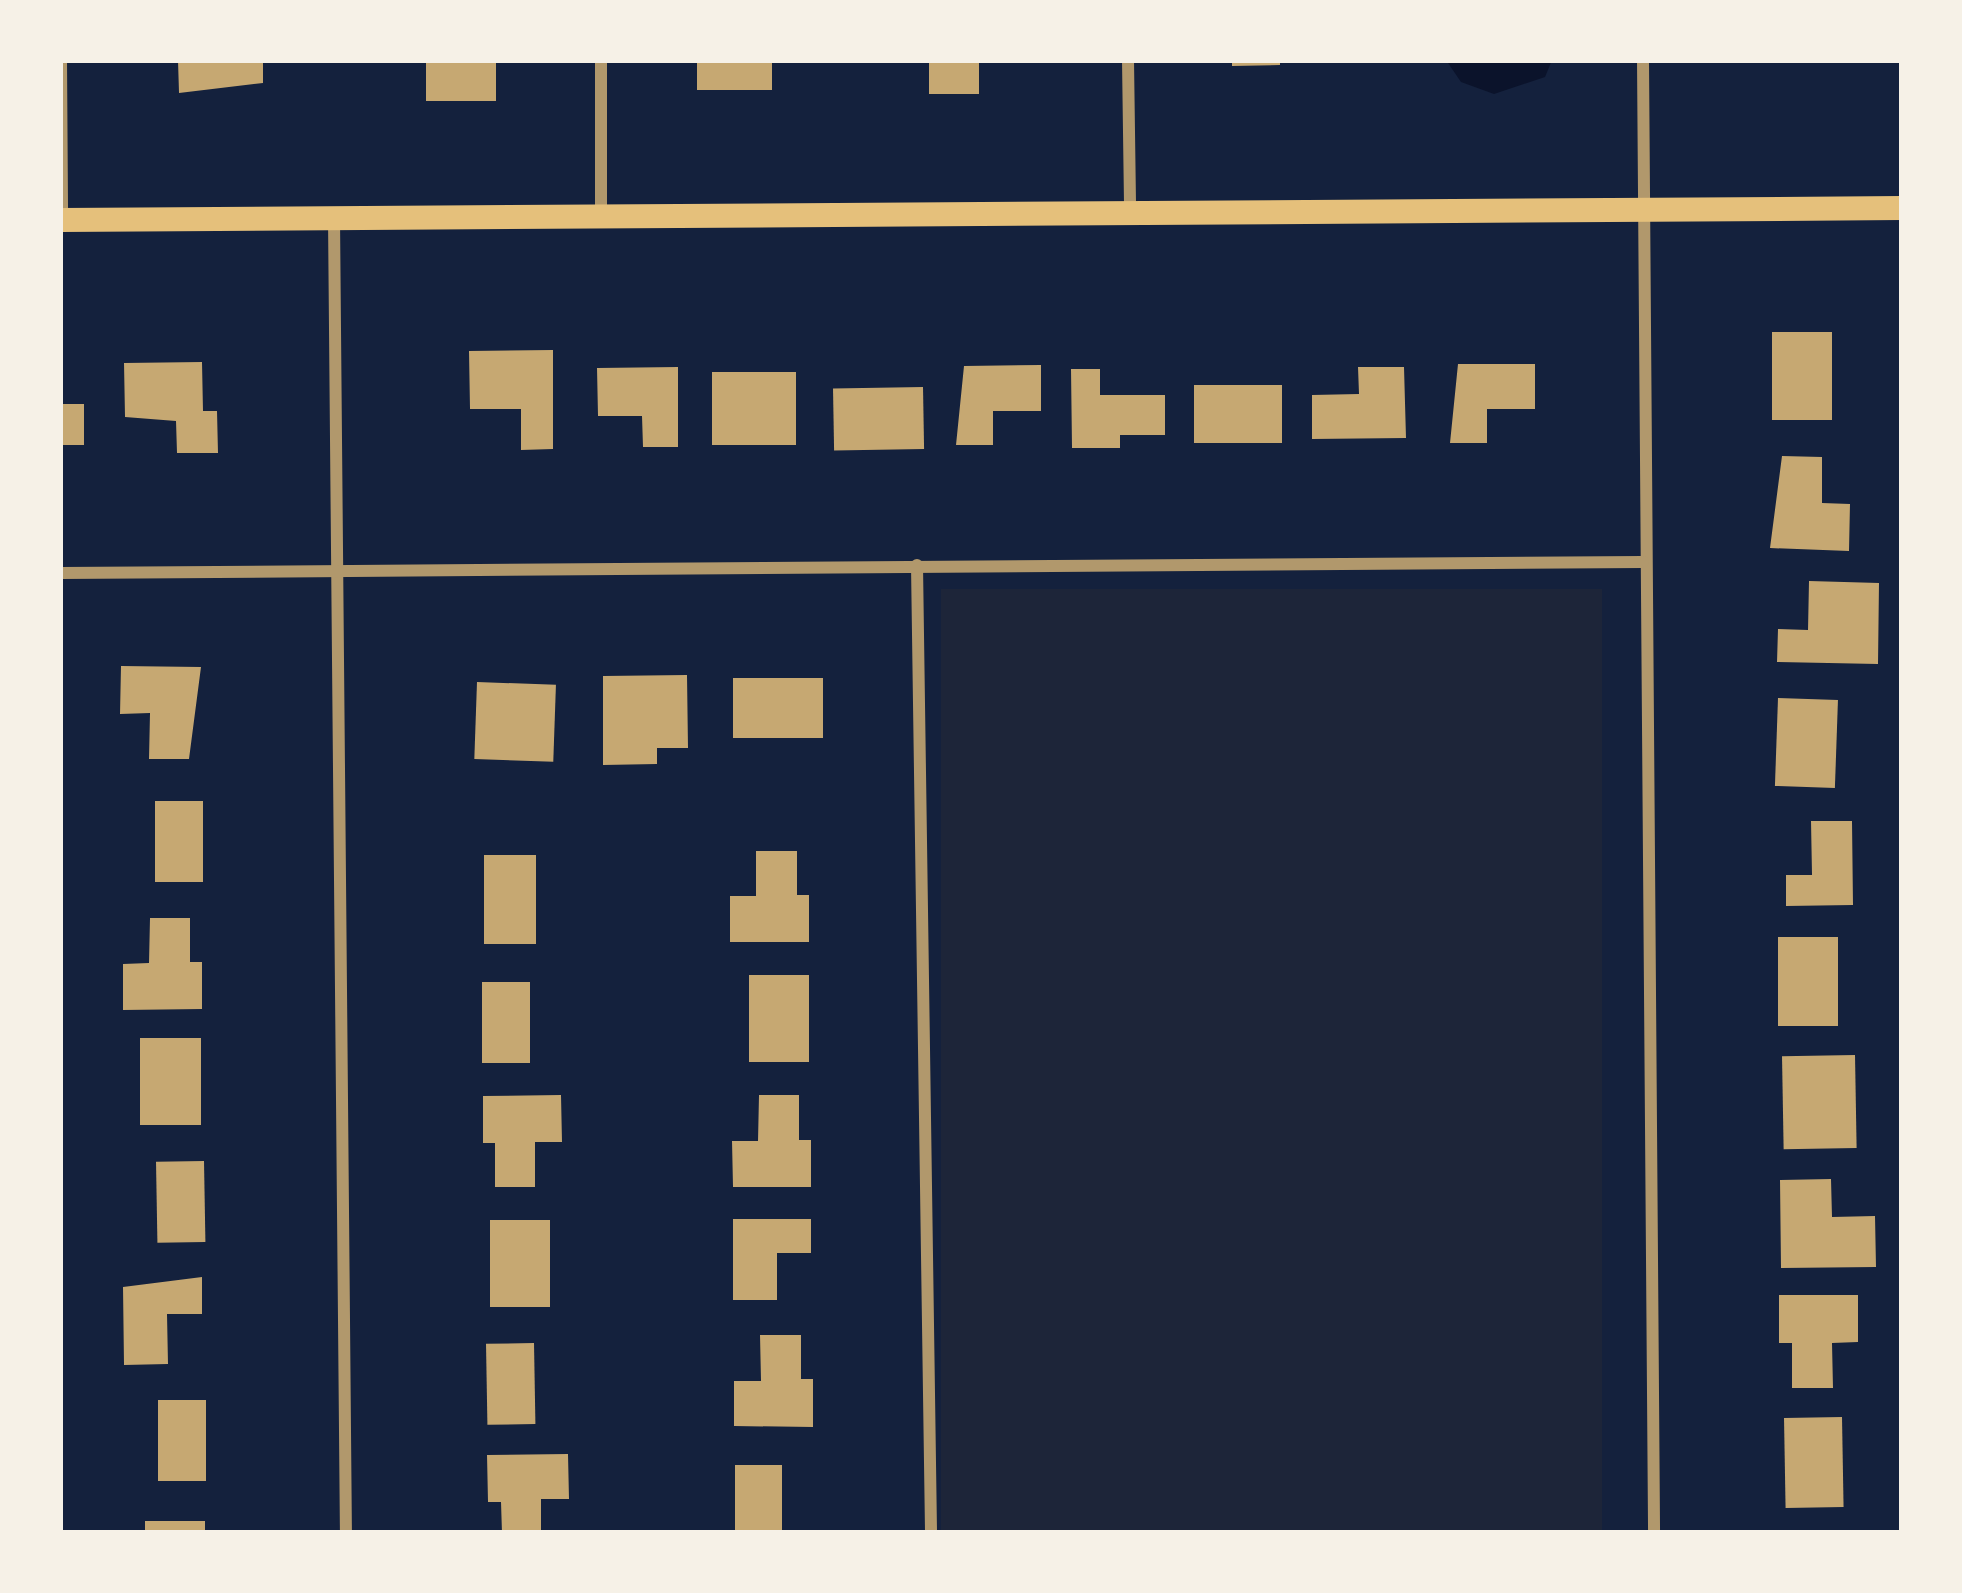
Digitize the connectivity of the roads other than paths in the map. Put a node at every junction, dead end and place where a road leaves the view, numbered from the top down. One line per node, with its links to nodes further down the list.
1 (61, 60): 10 (street)
2 (601, 60): 8 (street)
3 (1128, 60): 7 (street)
4 (1643, 60): 6 (street)
5 (1902, 208): 6 (main road)
6 (1649, 210): 7 (main road); 11 (street)
7 (1130, 213): 8 (main road)
8 (601, 217): 9 (main road)
9 (334, 218): 10 (main road); 13 (street)
10 (61, 220)
11 (1643, 562): 12 (street); 17 (street)
12 (917, 565): 13 (street); 16 (street)
13 (336, 568): 14 (street); 15 (street)
14 (60, 573)
15 (346, 1533)
16 (931, 1533)
17 (1654, 1533)

